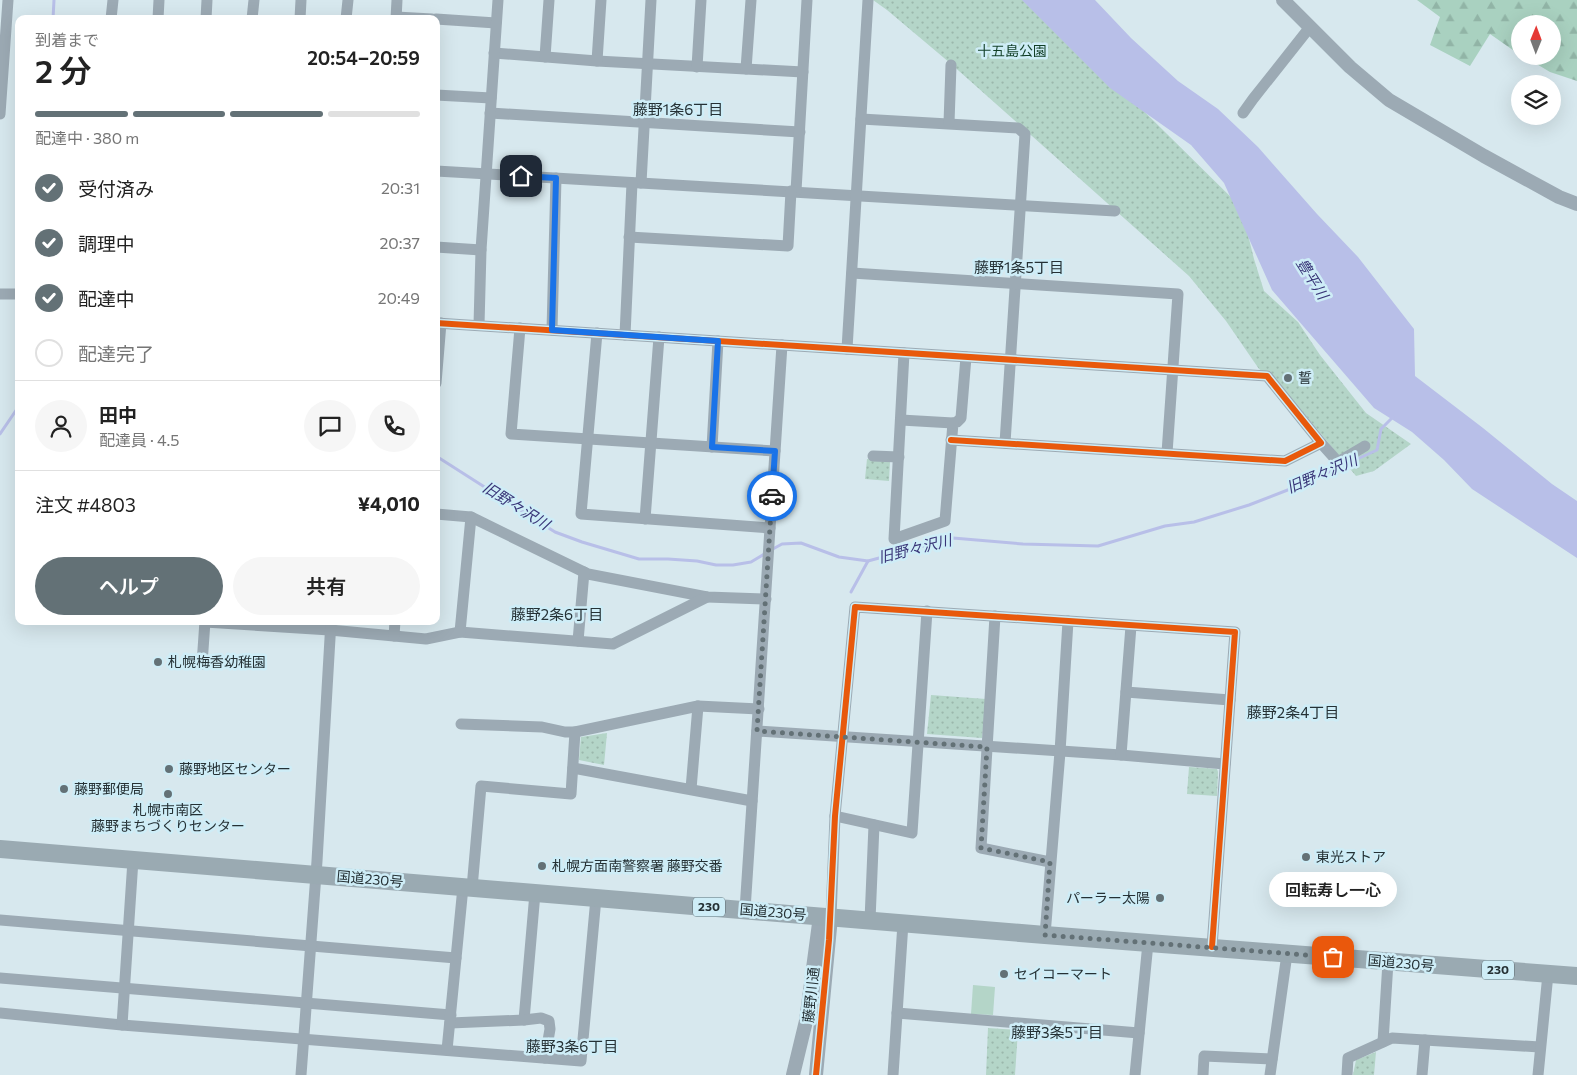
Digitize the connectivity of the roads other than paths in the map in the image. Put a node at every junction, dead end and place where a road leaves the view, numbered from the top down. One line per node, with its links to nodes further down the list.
1 (8, 0): 40 (street)
2 (112, 0): 18 (street)
3 (159, 0): 19 (street)
4 (207, 0): 20 (street)
5 (254, 0): 21 (street)
6 (301, 0): 22 (street)
7 (348, 0): 23 (street)
8 (397, 0): 24 (street)
9 (498, 0): 26 (street)
10 (549, 0): 29 (street)
11 (601, 0): 30 (street)
12 (651, 0): 31 (street)
13 (702, 0): 33 (street)
14 (751, 0): 34 (street)
15 (807, 0): 35 (street)
16 (868, 0): 41 (street)
17 (1283, 0): 27 (street)
18 (111, 15)
19 (158, 15)
20 (206, 15)
21 (252, 15)
22 (300, 15)
23 (346, 15)
24 (396, 15)
25 (440, 19): 26 (street)
26 (496, 23): 28 (street)
27 (1310, 27): 39 (street); 51 (street)
28 (494, 53): 29 (street); 37 (street)
29 (545, 57): 30 (street)
30 (597, 61): 31 (street)
31 (647, 64): 33 (street); 42 (street)
32 (951, 65): 43 (street)
33 (697, 66): 34 (street)
34 (746, 69): 35 (street)
35 (803, 72): 44 (street)
36 (440, 95): 37 (street)
37 (491, 98): 38 (street)
38 (490, 113): 42 (street); 46 (street)
39 (1243, 113)
40 (0, 114)
41 (860, 119): 43 (street); 50 (street)
42 (644, 124): 44 (street); 48 (street)
43 (949, 124): 52 (street)
44 (800, 132): 49 (street)
45 (440, 171): 46 (street)
46 (487, 174): 47 (street); 56 (street)
47 (556, 178): 48 (street); 64 (street)
48 (636, 183): 49 (street); 54 (street)
49 (794, 191): 50 (street); 54 (street)
50 (857, 195): 52 (street); 57 (street)
51 (1577, 204)
52 (1020, 206): 53 (street); 58 (street)
53 (1115, 211)
54 (629, 237): 66 (street)
55 (440, 247): 56 (street)
56 (481, 250): 62 (street)
57 (852, 274): 58 (street); 70 (street)
58 (1016, 283): 73 (street); 74 (street)
59 (0, 294): 60 (street)
60 (15, 294)
61 (440, 323): 62 (street)
62 (479, 325): 63 (street)
63 (520, 328): 64 (street); 77 (street)
64 (552, 330): 65 (street)
65 (598, 333): 66 (street); 77 (street)
66 (624, 335): 67 (street)
67 (659, 337): 68 (street); 79 (street)
68 (718, 341): 69 (street); 83 (street)
69 (782, 346): 70 (street); 84 (street)
70 (847, 349): 71 (street)
71 (904, 353): 72 (street); 75 (street)
72 (966, 357): 73 (street); 76 (street)
73 (1010, 359): 74 (street); 80 (street)
74 (1173, 370): 81 (street); 85 (street)
75 (902, 420): 76 (street); 87 (street)
76 (953, 423): 78 (street)
77 (588, 439): 79 (street); 90 (street)
78 (951, 440): 80 (street); 87 (street)
79 (651, 443): 83 (street); 90 (street)
80 (1005, 443): 85 (street)
81 (1321, 443): 82 (street); 85 (street)
82 (1365, 446)
83 (712, 447): 84 (street)
84 (775, 451): 91 (street)
85 (1168, 453)
86 (873, 456): 87 (street)
87 (899, 457)
88 (440, 514): 89 (street)
89 (471, 517): 92 (street); 103 (street)
90 (645, 519): 91 (street)
91 (770, 528): 94 (street)
92 (584, 572): 93 (street); 105 (street)
93 (707, 597): 94 (street); 105 (street)
94 (766, 599): 110 (street)
95 (927, 611): 96 (street); 114 (street); 115 (street)
96 (995, 616): 97 (street); 116 (street)
97 (1068, 621): 102 (street); 117 (street)
98 (205, 625): 106 (street)
99 (298, 625): 101 (street)
100 (395, 625): 104 (street)
101 (330, 626): 104 (street); 128 (street)
102 (1131, 626): 107 (street); 108 (street)
103 (460, 632): 104 (street); 105 (street)
104 (394, 636)
105 (578, 641)
106 (202, 664)
107 (1126, 692): 108 (street); 118 (street)
108 (1230, 700): 119 (street)
109 (698, 706): 110 (street); 113 (street); 121 (street)
110 (759, 709): 112 (street)
111 (461, 724): 113 (street)
112 (757, 731): 114 (street); 122 (street)
113 (575, 732): 120 (street)
114 (843, 736): 115 (street); 123 (street)
115 (918, 742): 116 (street); 124 (street)
116 (987, 747): 117 (street); 127 (street)
117 (1060, 752): 118 (street); 127 (street)
118 (1121, 755): 119 (street)
119 (1225, 764): 141 (street)
120 (573, 768): 121 (street); 129 (street)
121 (691, 789): 122 (street)
122 (752, 801): 132 (street)
123 (835, 816): 124 (street); 133 (street)
124 (874, 825): 135 (street)
125 (0, 849): 126 (highway, 国道230号 / 230)
126 (133, 860): 128 (highway, 国道230号 / 230); 137 (street)
127 (1050, 862): 138 (street)
128 (316, 874): 129 (highway, 国道230号 / 230); 140 (street)
129 (467, 887): 130 (highway, 国道230号 / 230); 143 (street)
130 (536, 893): 131 (highway, 国道230号 / 230); 153 (street)
131 (596, 898): 132 (highway, 国道230号 / 230); 161 (street)
132 (745, 910): 133 (highway, 国道230号 / 230)
133 (826, 917): 135 (highway, 国道230号 / 230); 164 (street, 藤野川通); 165 (street, 藤野川通)
134 (0, 920): 137 (street)
135 (870, 920): 136 (highway, 国道230号 / 230)
136 (903, 923): 138 (highway, 国道230号 / 230); 151 (street)
137 (129, 930): 140 (street); 148 (street)
138 (1045, 935): 139 (highway, 国道230号 / 230)
139 (1148, 943): 141 (highway, 国道230号 / 230); 155 (street)
140 (310, 946): 143 (street); 149 (street)
141 (1212, 947): 142 (highway, 国道230号 / 230)
142 (1287, 954): 144 (highway, 国道230号 / 230); 162 (street)
143 (456, 958): 152 (street)
144 (1388, 962): 145 (highway, 国道230号 / 230); 158 (street)
145 (1548, 974): 146 (highway, 国道230号 / 230); 159 (street)
146 (1577, 976)
147 (0, 978): 148 (street)
148 (125, 989): 149 (street); 154 (street)
149 (307, 1004): 152 (street); 156 (street)
150 (0, 1013): 154 (street)
151 (897, 1014): 155 (street); 166 (street)
152 (450, 1019): 153 (street); 160 (street)
153 (524, 1020): 161 (street)
154 (122, 1025): 156 (street)
155 (1139, 1033): 167 (street)
156 (304, 1040): 160 (street); 163 (street)
157 (1425, 1040): 158 (street); 159 (street); 171 (street)
158 (1383, 1042): 170 (street)
159 (1540, 1047): 172 (street)
160 (448, 1050): 161 (street)
161 (545, 1058)
162 (1272, 1059): 168 (street); 169 (street)
163 (301, 1075)
164 (793, 1075)
165 (816, 1075)
166 (893, 1075)
167 (1135, 1075)
168 (1202, 1075)
169 (1270, 1075)
170 (1347, 1075)
171 (1422, 1075)
172 (1538, 1075)

